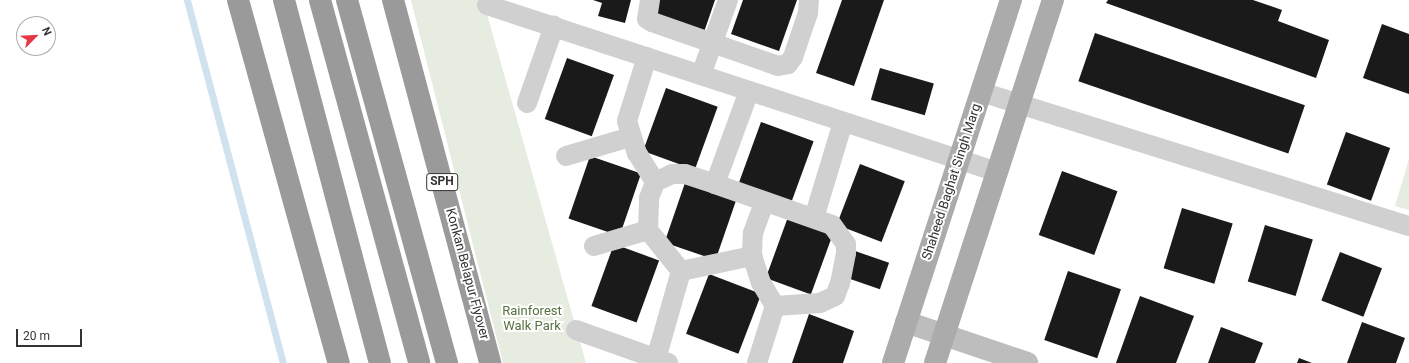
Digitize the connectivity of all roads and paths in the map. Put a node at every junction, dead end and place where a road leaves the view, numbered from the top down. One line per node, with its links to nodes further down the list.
1 (238, 0): 39 (highway)
2 (284, 0): 40 (highway)
3 (320, 0): 41 (highway)
4 (347, 0): 42 (highway)
5 (393, 0): 43 (highway, Konkan Belapur Flyover / SPH)
6 (650, 0): 13 (street)
7 (728, 0): 13 (street)
8 (809, 0): 13 (street)
9 (1011, 0): 17 (main road, Shaheed Baghat Singh Marg)
10 (1053, 0): 19 (main road)
11 (488, 5): 12 (street)
12 (554, 26): 14 (street); 18 (street)
13 (713, 43): 15 (street)
14 (647, 57): 15 (street); 21 (street)
15 (701, 75): 16 (street)
16 (749, 91): 20 (street); 26 (street)
17 (981, 92): 19 (street); 23 (main road, Shaheed Baghat Singh Marg)
18 (527, 103)
19 (1018, 104): 24 (main road); 29 (street)
20 (843, 122): 23 (street); 28 (street)
21 (630, 137): 22 (street); 25 (street)
22 (566, 156)
23 (959, 160): 24 (street); 35 (main road, Shaheed Baghat Singh Marg)
24 (997, 172): 37 (main road)
25 (655, 182): 26 (street); 30 (street)
26 (715, 184): 27 (street)
27 (764, 202): 28 (street); 32 (street)
28 (814, 218): 34 (street)
29 (1409, 226)
30 (648, 230): 31 (street); 33 (street)
31 (594, 246)
32 (752, 256): 33 (street); 34 (street)
33 (681, 272): 38 (street)
34 (775, 306): 44 (street)
35 (906, 322): 37 (street); 45 (main road, Shaheed Baghat Singh Marg)
36 (576, 330): 38 (street)
37 (944, 335): 46 (main road); 47 (street)
38 (662, 361)
39 (339, 363)
40 (380, 363)
41 (419, 363)
42 (447, 363)
43 (490, 363)
44 (757, 363)
45 (893, 363)
46 (935, 363)
47 (1027, 363)

